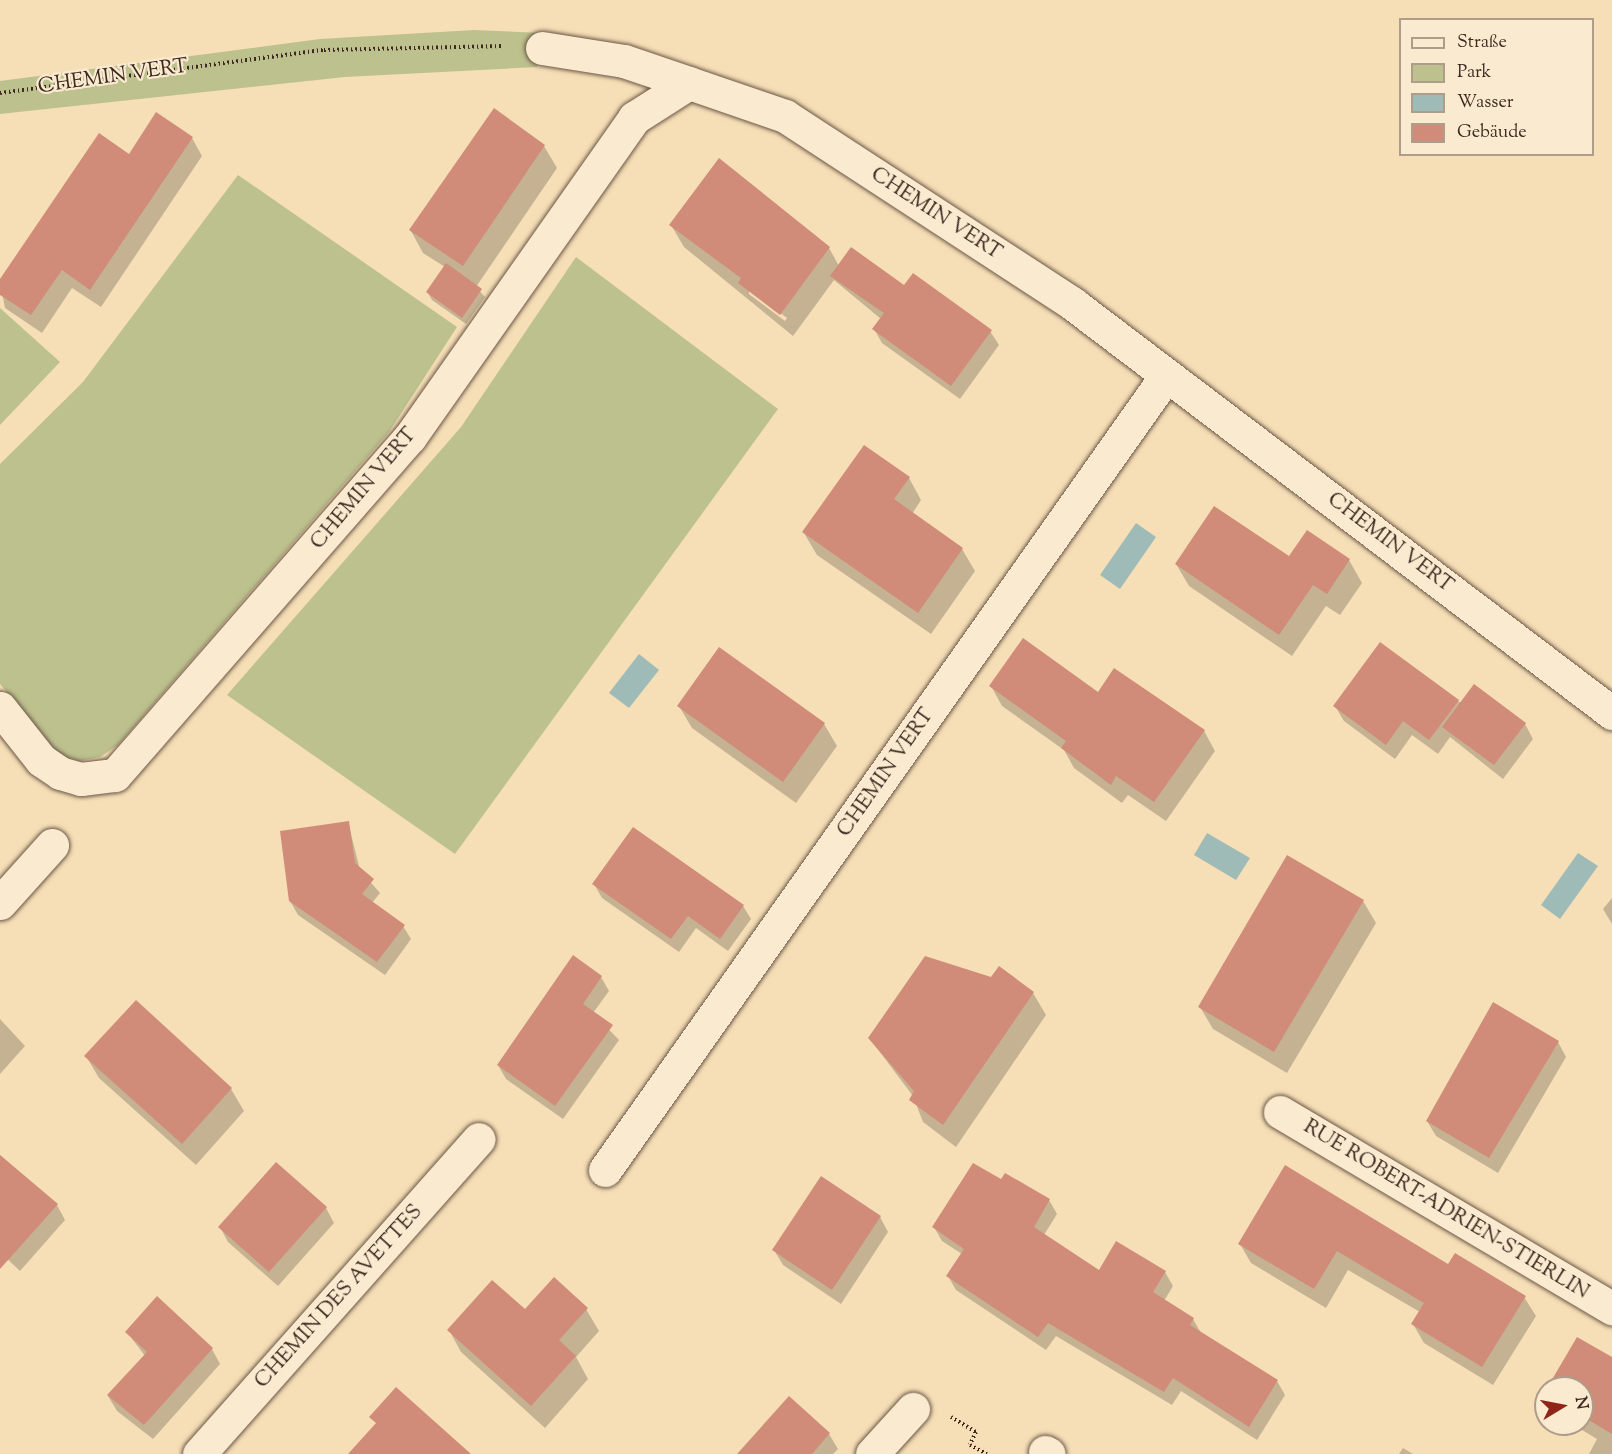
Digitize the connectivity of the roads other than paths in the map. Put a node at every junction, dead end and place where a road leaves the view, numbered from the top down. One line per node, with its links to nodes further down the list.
1 (542, 48): 2 (street, CHEMIN VERT)
2 (689, 83): 3 (street, CHEMIN VERT); 4 (street, CHEMIN VERT)
3 (1166, 376): 5 (street, CHEMIN VERT); 10 (street, CHEMIN VERT)
4 (0, 708)
5 (1612, 713)
6 (52, 845): 7 (street)
7 (0, 903)
8 (1280, 1112): 11 (street, RUE ROBERT-ADRIEN-STIERLIN)
9 (479, 1139): 13 (street, CHEMIN DES AVETTES)
10 (605, 1170)
11 (1612, 1308)
12 (913, 1409): 14 (street)
13 (199, 1454)
14 (872, 1454)

